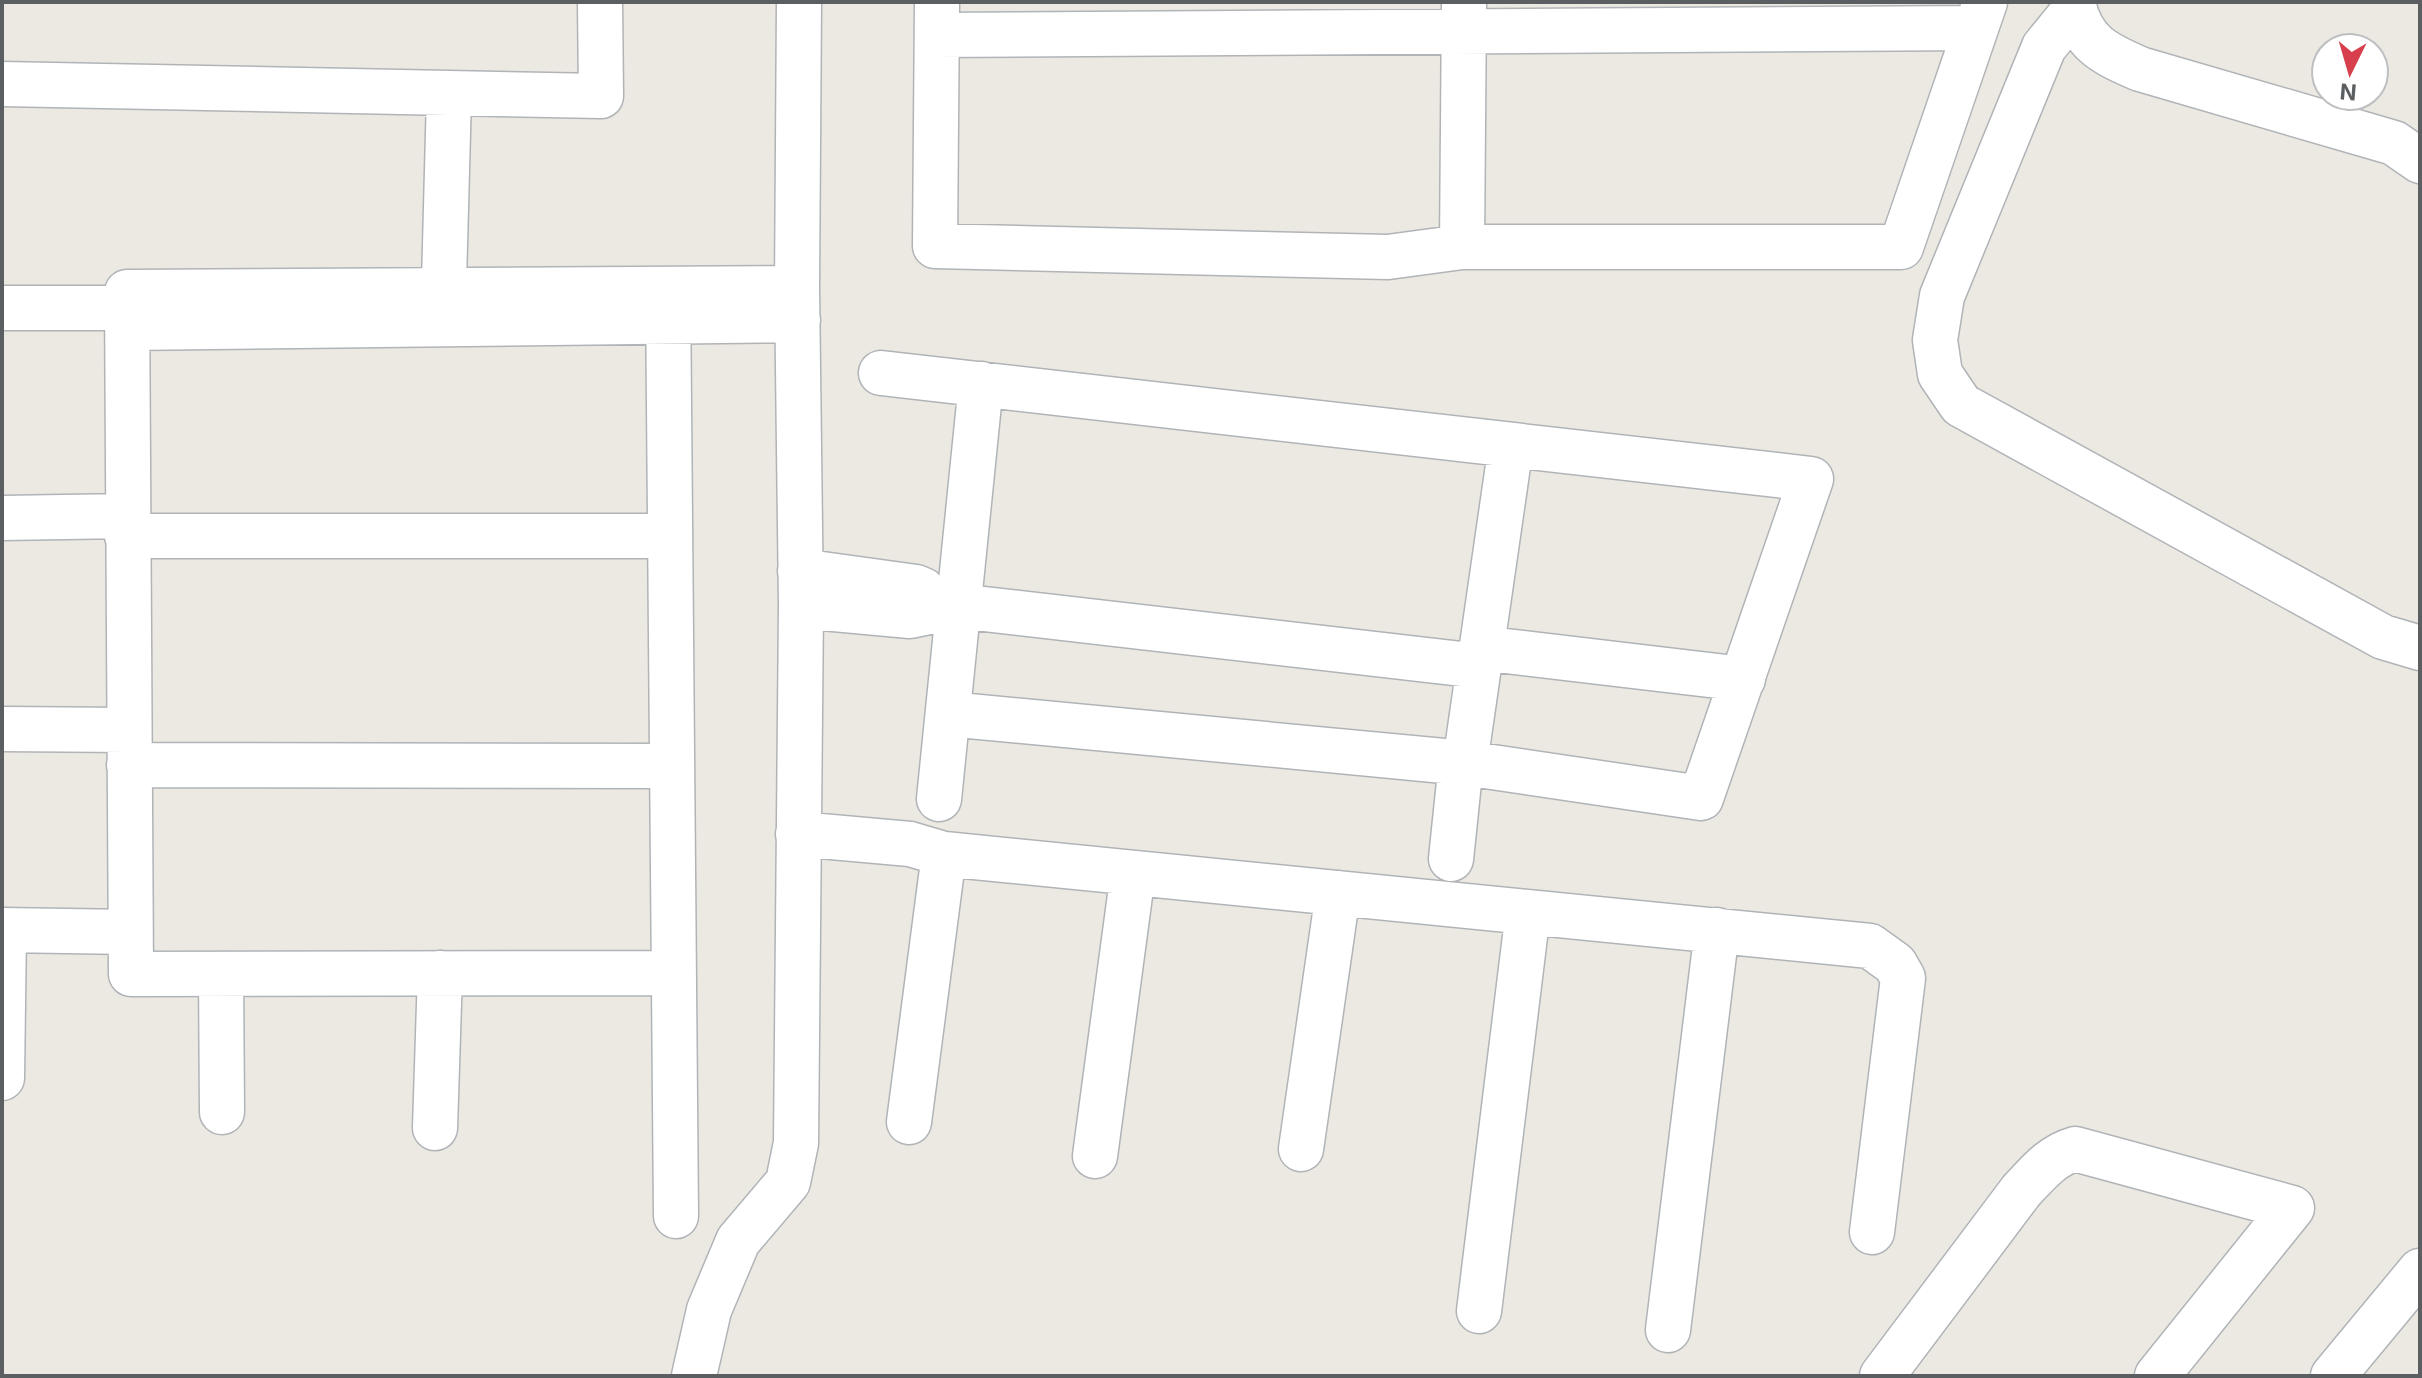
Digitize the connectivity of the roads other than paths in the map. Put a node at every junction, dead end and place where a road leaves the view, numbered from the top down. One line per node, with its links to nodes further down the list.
1 (600, 2): 8 (street)
2 (799, 2): 11 (street)
3 (2074, 5): 9 (street); 24 (street)
4 (1981, 15): 5 (street); 10 (street)
5 (1464, 17): 6 (street); 10 (street)
6 (937, 19): 10 (street)
7 (2, 84): 8 (street)
8 (449, 95): 13 (street)
9 (2420, 161)
10 (1462, 247)
11 (797, 304): 12 (street); 22 (street)
12 (668, 305): 13 (street); 21 (street)
13 (443, 307): 15 (street)
14 (2, 308): 15 (street)
15 (127, 309): 20 (street)
16 (881, 373): 17 (street)
17 (981, 384): 18 (street); 23 (street)
18 (1511, 445): 25 (street); 26 (street)
19 (2, 518): 20 (street)
20 (127, 526): 21 (street); 29 (street)
21 (669, 536): 31 (street)
22 (801, 588): 23 (street); 33 (street)
23 (958, 606): 25 (street); 27 (street)
24 (2420, 648)
25 (1480, 657): 26 (street); 30 (street)
26 (1743, 679): 30 (street)
27 (948, 714): 30 (street); 32 (street)
28 (2, 729): 29 (street)
29 (129, 748): 31 (street); 41 (street)
30 (1463, 763): 35 (street)
31 (672, 766): 43 (street)
32 (939, 799)
33 (798, 846): 34 (street); 56 (street)
34 (944, 854): 36 (street); 47 (street)
35 (1451, 859)
36 (1133, 873): 37 (street); 50 (street)
37 (1338, 893): 38 (street); 49 (street)
38 (1528, 912): 40 (street); 54 (street)
39 (3, 930): 41 (street); 45 (street)
40 (1717, 930): 52 (street); 55 (street)
41 (130, 932): 44 (street)
42 (440, 973): 43 (street); 44 (street); 48 (street)
43 (674, 973): 51 (street)
44 (221, 974): 46 (street)
45 (2, 1078)
46 (222, 1112)
47 (909, 1122)
48 (435, 1128)
49 (1301, 1149)
50 (1095, 1156)
51 (676, 1216)
52 (1872, 1232)
53 (2420, 1271): 59 (street)
54 (1479, 1311)
55 (1668, 1330)
56 (694, 1376)
57 (1882, 1376): 58 (street)
58 (2157, 1376)
59 (2333, 1376)

